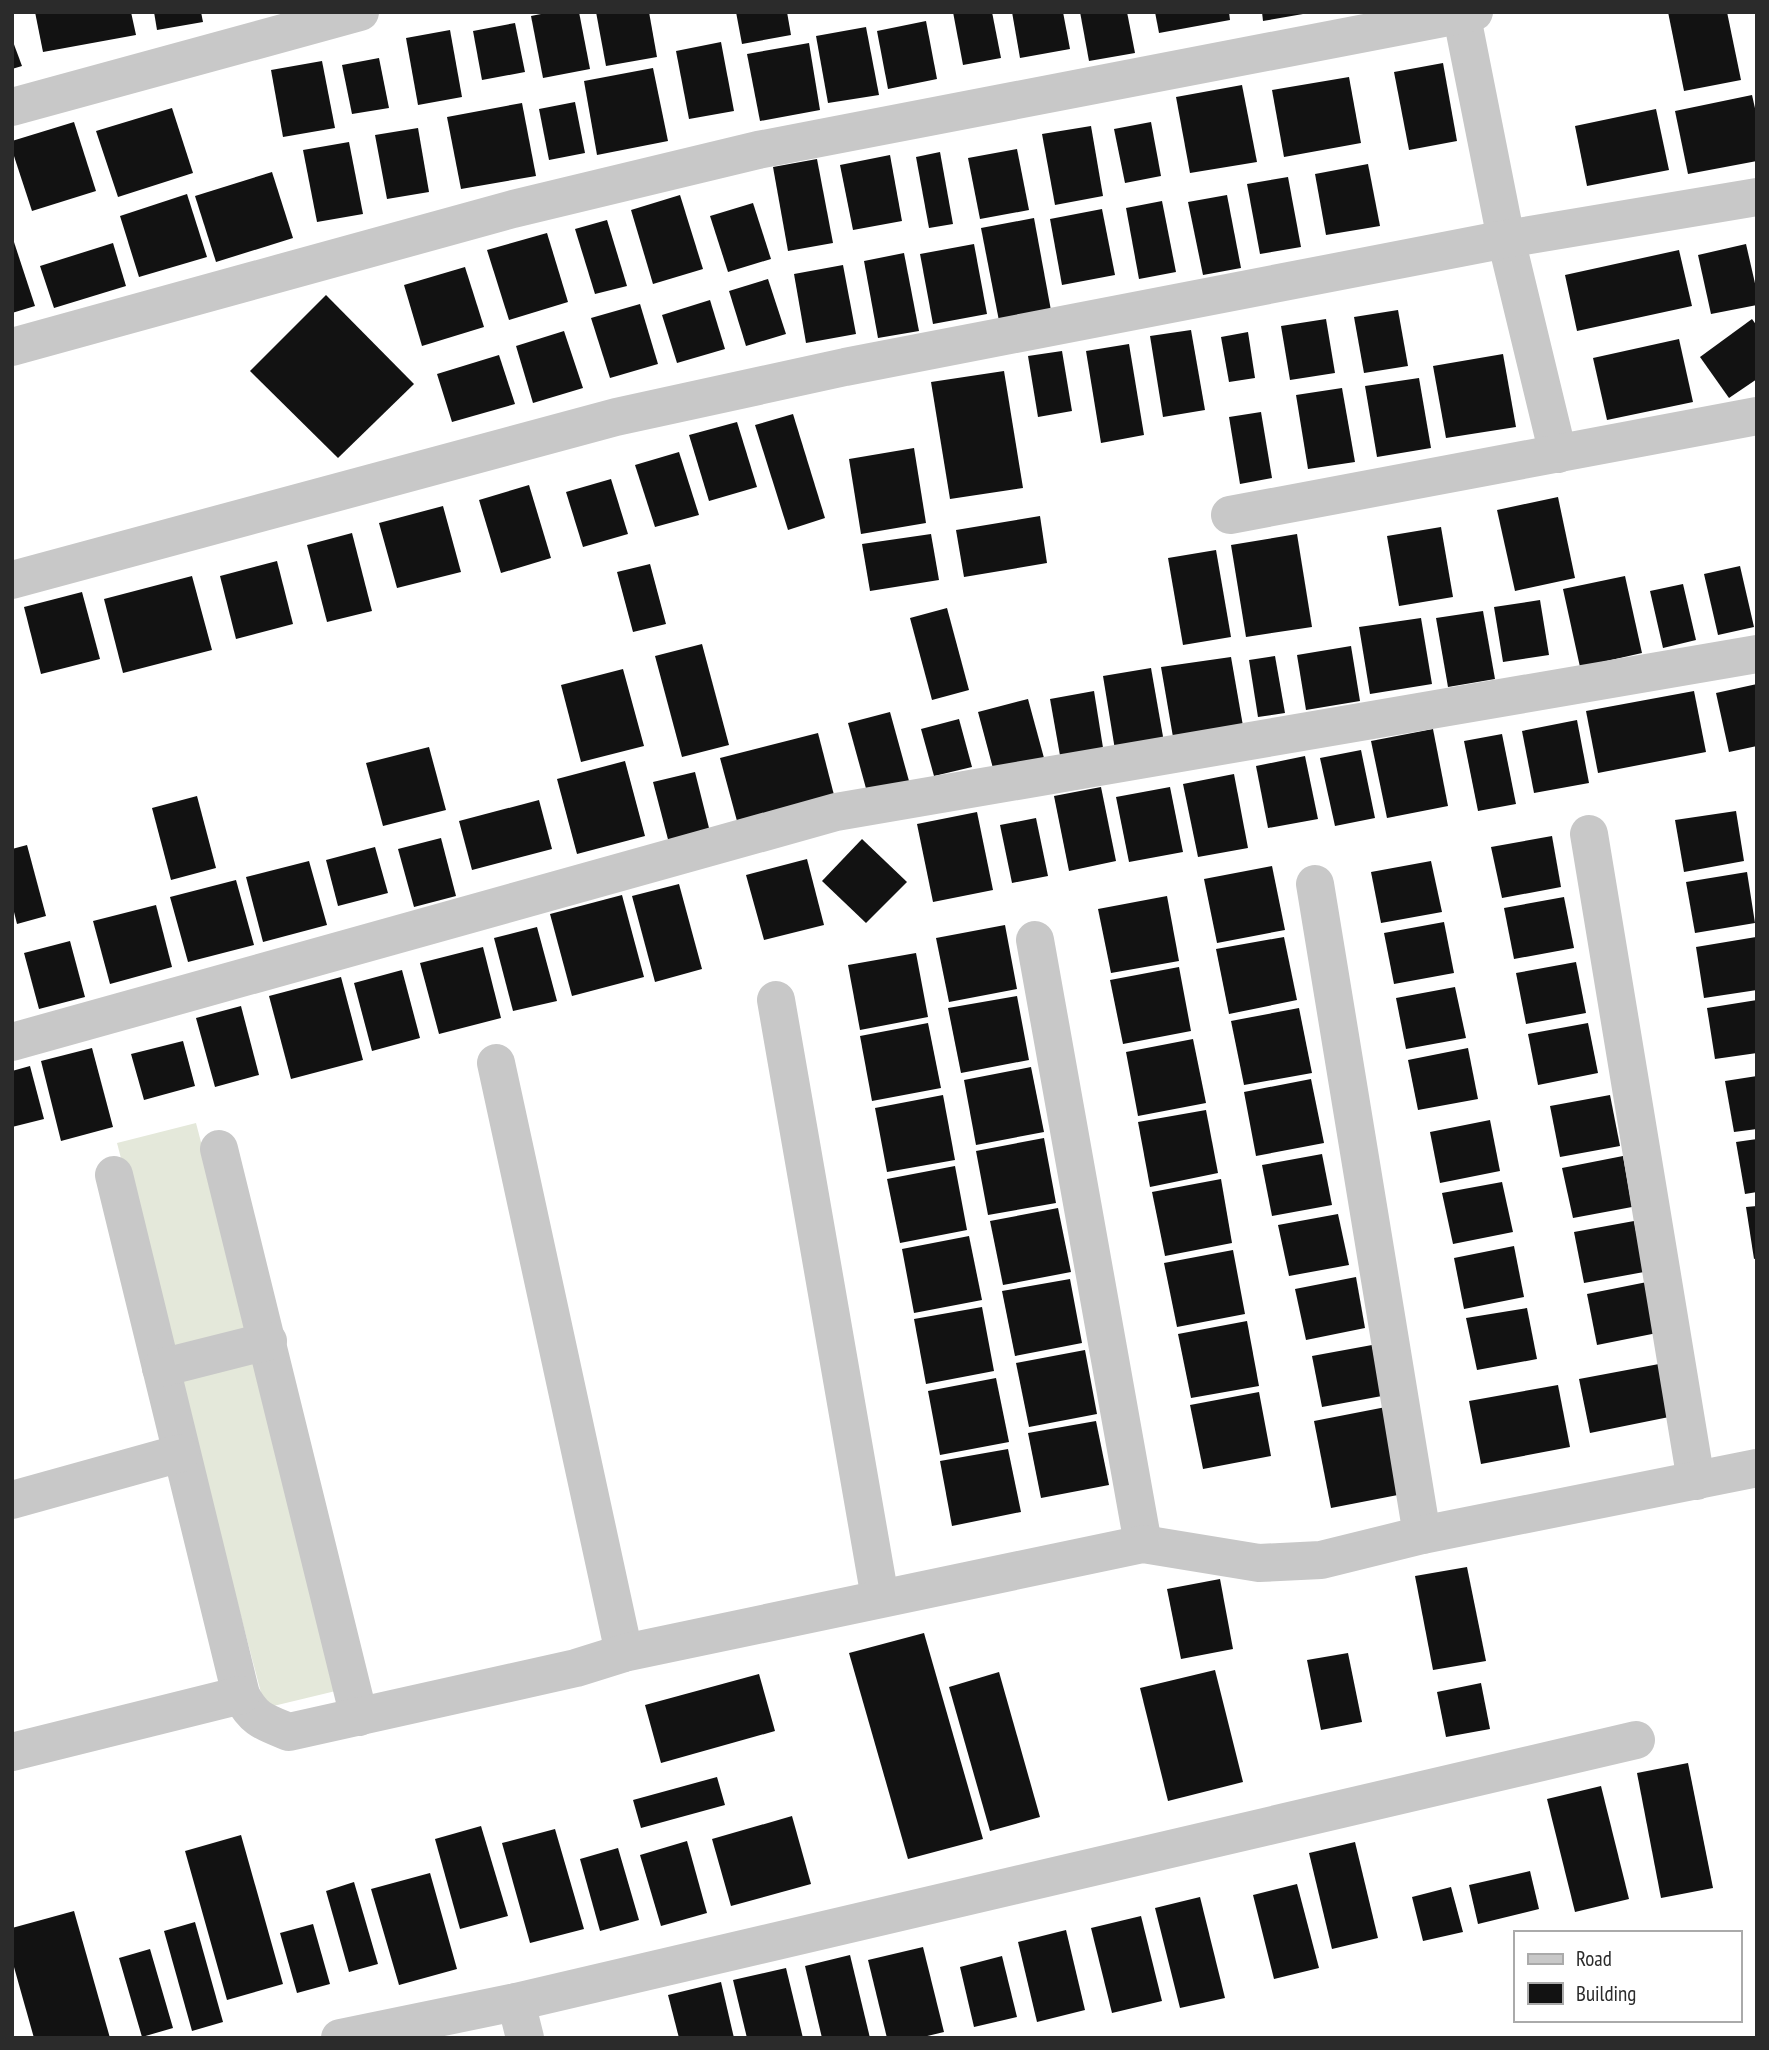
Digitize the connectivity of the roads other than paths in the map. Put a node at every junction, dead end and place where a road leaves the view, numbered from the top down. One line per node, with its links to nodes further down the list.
1 (360, 12): 3 (street)
2 (1466, 13): 5 (street); 6 (street)
3 (12, 107)
4 (1757, 197): 5 (street)
5 (1506, 239): 8 (street); 10 (street)
6 (12, 347)
7 (1757, 416): 8 (street)
8 (1558, 454): 9 (street)
9 (1230, 515)
10 (12, 580)
11 (1757, 654): 16 (street)
12 (1589, 834): 24 (street)
13 (1315, 884): 26 (street)
14 (1035, 940): 27 (street)
15 (776, 1000): 28 (street)
16 (12, 1042)
17 (496, 1063): 29 (street)
18 (219, 1149): 20 (street)
19 (114, 1175): 21 (street)
20 (268, 1341): 21 (street); 31 (street)
21 (162, 1368): 22 (street)
22 (181, 1453): 25 (street); 30 (street)
23 (1757, 1468): 24 (street)
24 (1696, 1481): 26 (street)
25 (12, 1500)
26 (1422, 1535): 27 (street)
27 (1143, 1544): 28 (street)
28 (880, 1598): 29 (street)
29 (624, 1653): 31 (street)
30 (241, 1695): 31 (street); 33 (street)
31 (359, 1717)
32 (1636, 1740): 34 (street)
33 (12, 1752)
34 (521, 2020): 35 (street)
35 (340, 2038)

